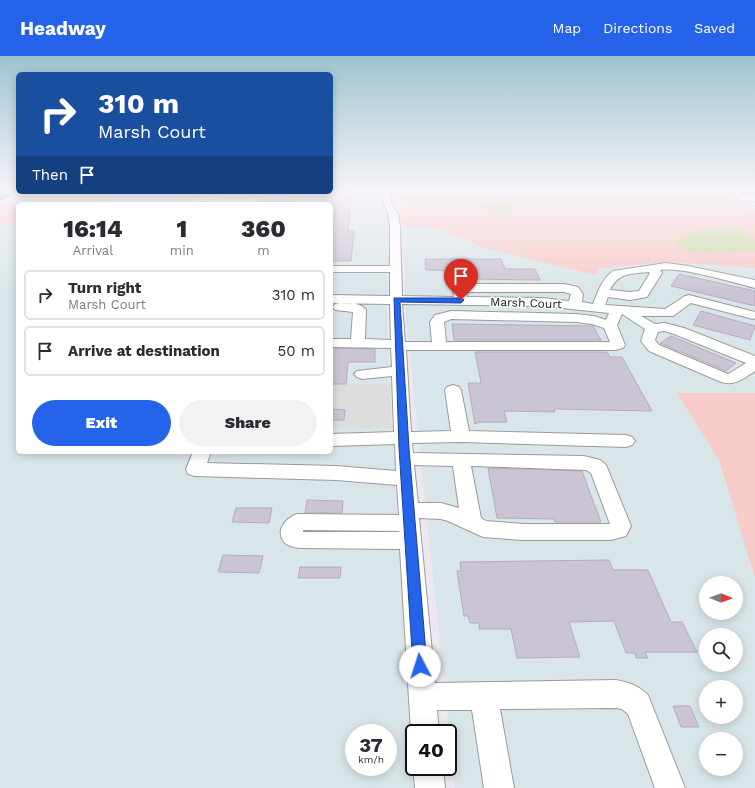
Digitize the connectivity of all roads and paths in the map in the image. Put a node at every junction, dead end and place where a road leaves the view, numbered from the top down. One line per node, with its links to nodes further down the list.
1 (395, 224): 4 (street)
2 (653, 268): 6 (street); 7 (street); 7 (street)
3 (333, 269): 4 (street)
4 (396, 269): 9 (street)
5 (753, 271): 6 (street)
6 (751, 283)
7 (603, 293): 14 (street)
8 (333, 299): 9 (street, Marsh Court)
9 (396, 300): 10 (street, Marsh Court); 22 (street)
10 (461, 300): 11 (street, Marsh Court); 12 (street)
11 (527, 301): 12 (street, Marsh Court); 17 (street)
12 (575, 305): 14 (street, Marsh Court)
13 (333, 307): 21 (street)
14 (597, 308): 15 (street, Marsh Court)
15 (621, 311): 16 (street, Marsh Court); 18 (street); 19 (street)
16 (753, 315)
17 (532, 317): 18 (street); 23 (street)
18 (610, 325): 23 (street)
19 (653, 328): 19 (street)
20 (333, 343): 21 (street)
21 (358, 343): 22 (street)
22 (399, 345): 23 (street); 24 (street)
23 (440, 346)
24 (400, 371): 25 (street); 28 (street)
25 (362, 374)
26 (453, 390): 27 (street)
27 (461, 436): 28 (street); 30 (street)
28 (403, 437): 29 (street); 32 (street)
29 (333, 440)
30 (626, 441)
31 (201, 454): 34 (street)
32 (405, 459): 33 (street); 34 (street)
33 (461, 460): 35 (street); 35 (street)
34 (406, 479): 36 (street)
35 (471, 523): 36 (street)
36 (409, 525): 38 (street)
37 (484, 696): 38 (street); 42 (street); 43 (street)
38 (422, 697): 39 (street)
39 (424, 724)
40 (429, 776): 41 (street)
41 (430, 788)
42 (499, 788)
43 (670, 788)

